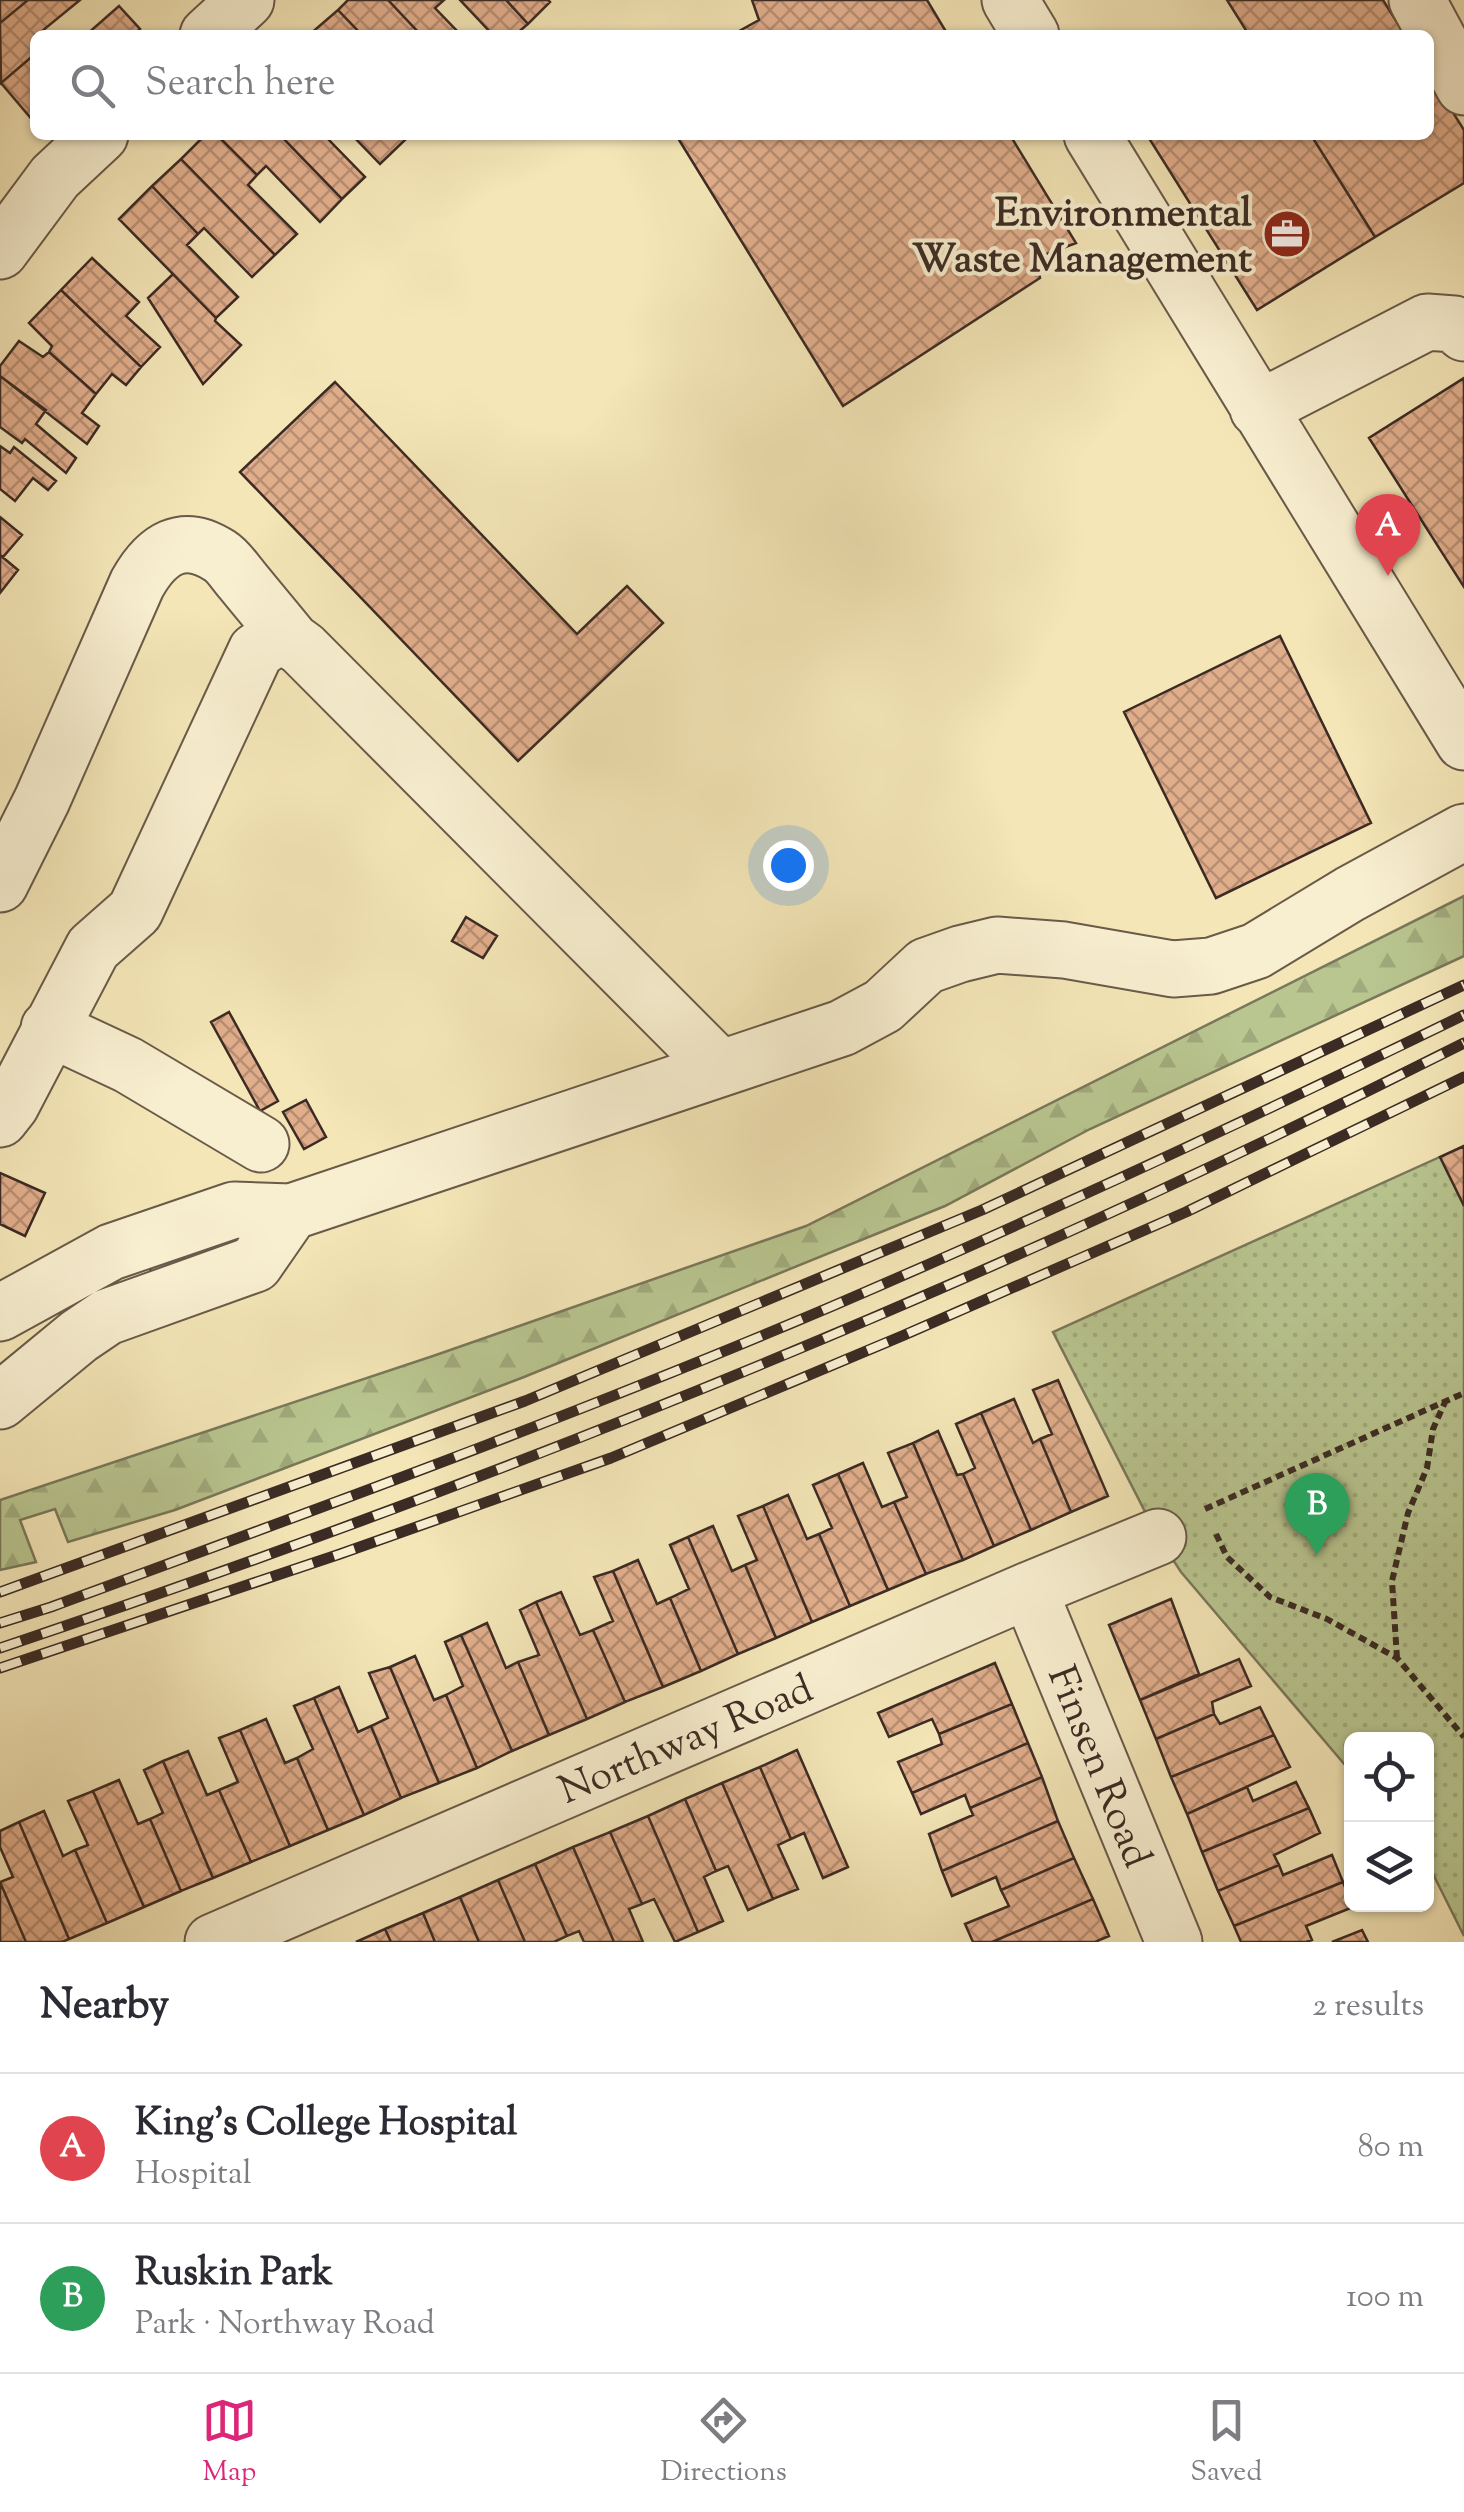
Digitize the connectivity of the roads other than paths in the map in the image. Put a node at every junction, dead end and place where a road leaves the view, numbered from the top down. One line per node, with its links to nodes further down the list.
1 (246, 0): 4 (street)
2 (1010, 0): 5 (street)
3 (1417, 0): 6 (street)
4 (213, 30)
5 (1028, 30)
6 (1433, 30)
7 (1434, 31): 8 (street)
8 (1464, 87)
9 (95, 140): 11 (street)
10 (1095, 140): 13 (street)
11 (7, 224)
12 (1464, 333): 13 (street)
13 (1258, 408): 15 (street)
14 (274, 646): 17 (street); 18 (street); 19 (street)
15 (1464, 742)
16 (1464, 832): 19 (street)
17 (0, 884)
18 (50, 1028): 20 (street); 21 (street)
19 (720, 1068): 22 (street)
20 (0, 1119)
21 (261, 1144)
22 (291, 1212): 23 (street); 24 (street)
23 (0, 1313)
24 (4, 1385)
25 (1158, 1537): 26 (street, Northway Road)
26 (1029, 1590): 27 (street, Northway Road); 28 (street, Finsen Road)
27 (213, 1942)
28 (1174, 1942)

